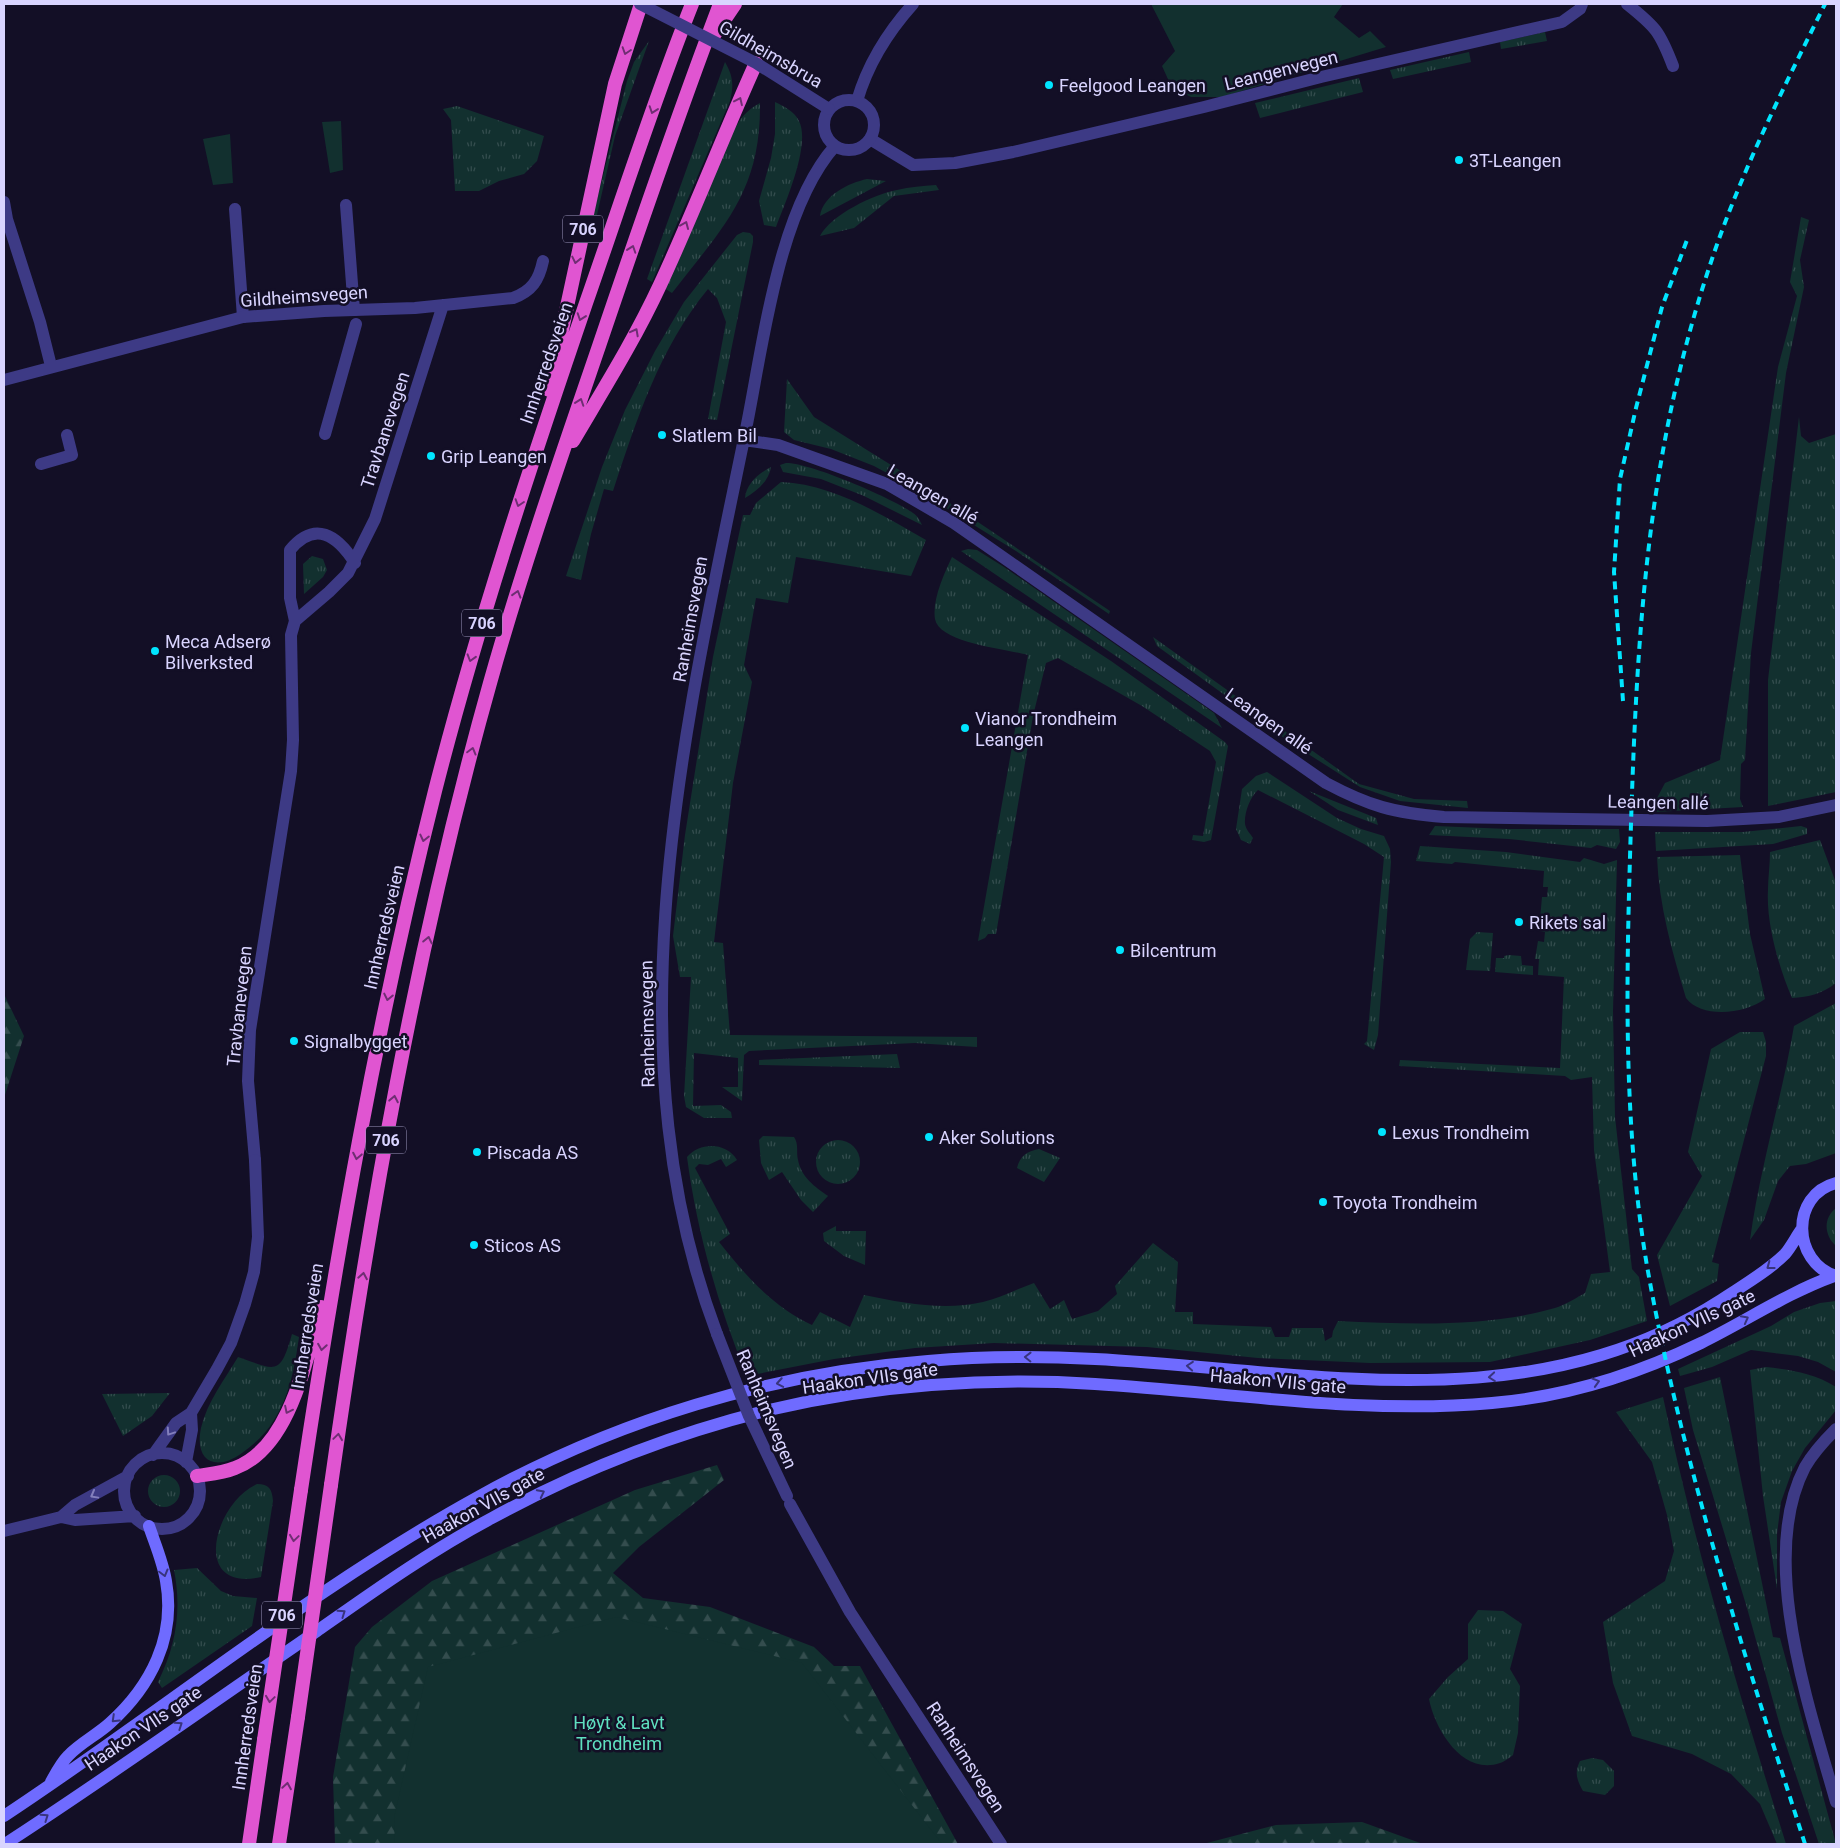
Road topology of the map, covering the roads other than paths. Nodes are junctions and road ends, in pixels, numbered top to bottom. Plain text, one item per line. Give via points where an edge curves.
1 (641, 4) edge
2 (687, 4) edge
3 (692, 4) edge
4 (720, 4) edge
5 (734, 4) edge
6 (913, 4) edge
7 (1582, 4) edge
8 (1627, 4) edge
9 (675, 47) junction
10 (700, 56) junction
11 (756, 63) junction
12 (1674, 66) dead end
13 (857, 101) junction
14 (829, 109) junction
15 (870, 139) junction
16 (835, 146) junction
17 (4, 202) edge
18 (346, 205) dead end
19 (234, 209) dead end
20 (543, 261) dead end
21 (443, 305) junction
22 (354, 310) junction
23 (243, 317) junction
24 (356, 324) dead end
25 (51, 366) junction
26 (4, 380) edge
27 (325, 434) dead end
28 (67, 435) dead end
29 (744, 440) junction
30 (534, 456) junction
31 (41, 464) dead end
32 (558, 465) junction
33 (355, 562) junction
34 (295, 621) junction
35 (1836, 805) edge
36 (1836, 1183) edge
37 (1801, 1230) junction
38 (339, 1247) junction
39 (1835, 1276) edge
40 (190, 1413) junction
41 (1836, 1429) edge
42 (153, 1455) junction
43 (186, 1462) junction
44 (128, 1476) junction
45 (197, 1476) junction
46 (134, 1516) junction
47 (62, 1517) junction
48 (149, 1526) junction
49 (4, 1531) edge
50 (47, 1788) junction
51 (1836, 1802) edge
52 (4, 1816) edge
53 (5, 1844) edge
54 (249, 1844) edge
55 (279, 1844) edge
56 (1001, 1844) edge

1 - 11 street, Gildheimsbrua, bridge
1 -> 30 highway, 706 via 615,84
2 - 9 highway, 706
3 - 9 highway, 706
4 - 10 highway, 706
5 - 10 highway, 706
6 - 13 street via 877,51
7 - 15 street, Leangenvegen via 1562,22 1014,152 955,163 913,165
8 - 12 street via 1661,35
9 -> 30 highway, Innherredsveien / 706
32 -> 10 highway, 706
11 - 14 street, Gildheimsbrua, bridge
32 -> 11 highway, 706 via 620,362 660,286
13 - 14 street via 842,101
13 - 15 street via 864,104 873,117
14 - 16 street via 824,129
15 - 16 street via 858,149 842,150
16 - 29 street, Ranheimsvegen via 812,177 786,243
17 - 25 street
18 - 22 street
19 - 23 street
20 - 21 street, Gildheimsvegen via 534,285 527,293 513,298
21 - 22 street, Gildheimsvegen
21 - 33 street, Travbanevegen via 375,519
22 - 23 street, Gildheimsvegen
23 - 25 street, Gildheimsvegen
24 - 27 street
25 - 26 street, Gildheimsvegen
28 - 31 street via 72,455
29 - 35 street, Leangen allé via 778,445 886,484 954,523 1326,783 1362,802 1406,814 1444,817 1707,821 1779,818
29 - 56 street, Ranheimsvegen, bridge via 712,585 665,896 662,1009 668,1131 693,1261 749,1416 788,1500 850,1612
30 -> 38 highway, Innherredsveien / 706 via 466,676 435,791 379,1038
55 -> 32 highway, 706, bridge via 349,1354 385,1144 438,892 490,683
33 - 34 street, Travbanevegen via 329,592
33 - 34 street, Travbanevegen via 332,536 312,534 299,540 290,550 290,598
34 - 40 street, Travbanevegen via 290,657 291,771 250,1030 248,1081 258,1237 252,1280 231,1343
36 - 37 main road via 1818,1192 1808,1203
37 - 39 main road via 1809,1254
37 -> 50 main road, Haakon VIIs gate via 1786,1254 1692,1318 1634,1343 1568,1364 1497,1377 1419,1382 1356,1380 1093,1358 1007,1357 925,1361 848,1370 765,1385 690,1406 621,1429 549,1461 422,1530 319,1595
38 -> 45 highway, 706 via 300,1381 282,1423 261,1451 248,1462
38 -> 54 highway, Innherredsveien / 706, bridge
53 -> 39 main road, Haakon VIIs gate via 398,1573 489,1519 558,1484 628,1453 698,1429 773,1409 852,1395 1008,1382 1089,1383 1352,1405 1420,1407 1496,1403 1570,1390 1639,1369 1701,1343 1811,1284
40 -> 42 street, Travbanevegen via 176,1423
40 - 43 street via 192,1430
41 - 51 street via 1805,1467 1793,1500 1787,1535 1792,1629
42 - 43 street via 171,1454
42 - 44 street via 138,1462
43 - 45 street
44 - 46 street via 125,1495
44 -> 47 street
45 - 48 street via 200,1495 193,1513 178,1526
46 - 47 street via 76,1520
46 - 48 street
47 - 49 street
48 -> 50 main road via 168,1594 166,1634 158,1661 130,1704 109,1725 68,1756
50 - 52 main road, Haakon VIIs gate

